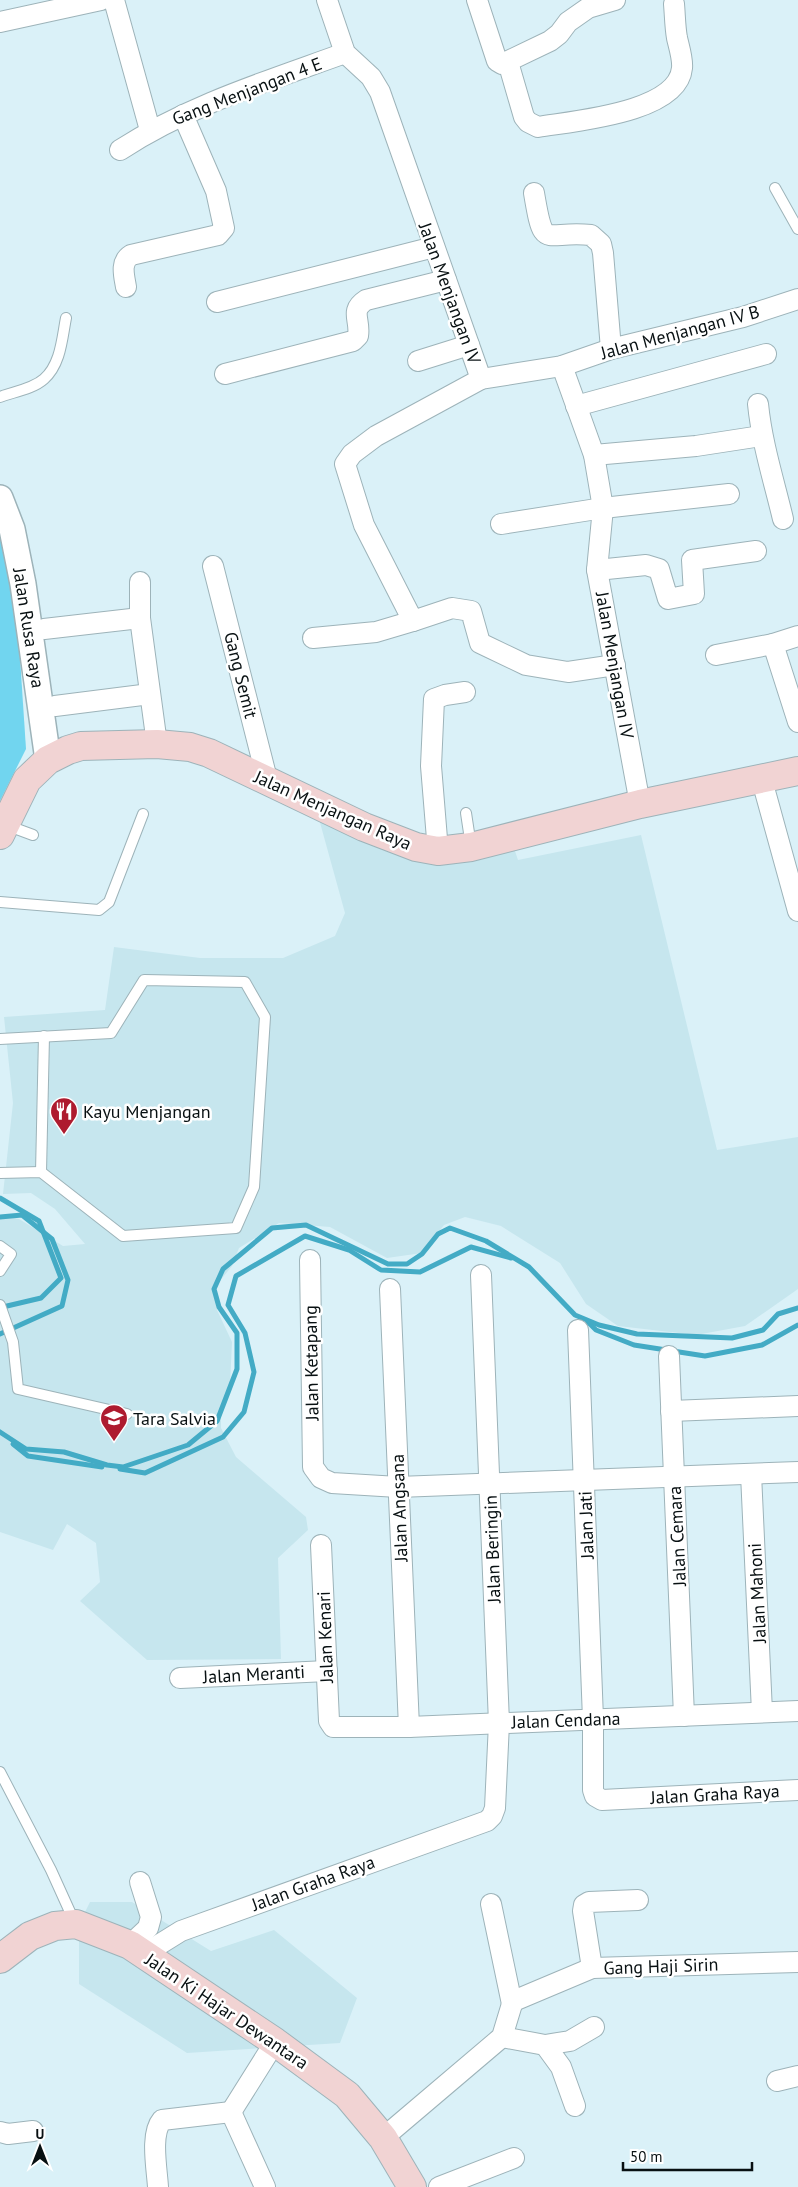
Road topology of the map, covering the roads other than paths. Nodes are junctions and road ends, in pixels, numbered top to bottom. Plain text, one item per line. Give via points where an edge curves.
1 (114, 0) edge
2 (327, 0) edge
3 (477, 0) edge
4 (616, 0) edge
5 (96, 1) edge
6 (678, 1) edge
7 (0, 22) edge
8 (345, 53) junction
9 (508, 62) junction
10 (183, 115) junction
11 (150, 130) junction
12 (120, 150) dead end
13 (776, 188) dead end
14 (534, 193) dead end
15 (798, 228) edge
16 (434, 247) junction
17 (446, 280) junction
18 (126, 286) dead end
19 (798, 299) edge
20 (217, 302) dead end
21 (66, 318) dead end
22 (469, 345) junction
23 (611, 349) junction
24 (766, 354) dead end
25 (418, 361) dead end
26 (562, 366) junction
27 (225, 374) dead end
28 (481, 379) junction
29 (0, 397) edge
30 (758, 404) dead end
31 (576, 406) junction
32 (761, 436) junction
33 (594, 455) junction
34 (729, 494) dead end
35 (0, 498) edge
36 (603, 508) junction
37 (783, 519) dead end
38 (501, 524) dead end
39 (756, 552) dead end
40 (213, 566) dead end
41 (597, 570) junction
42 (140, 582) dead end
43 (140, 618) junction
44 (412, 621) junction
45 (44, 629) dead end
46 (798, 636) edge
47 (313, 638) dead end
48 (773, 644) junction
49 (716, 655) dead end
50 (615, 665) junction
51 (465, 692) dead end
52 (150, 694) junction
53 (55, 706) dead end
54 (798, 722) edge
55 (157, 744) junction
56 (48, 760) junction
57 (798, 771) edge
58 (761, 777) junction
59 (268, 783) junction
60 (640, 804) junction
61 (466, 813) dead end
62 (143, 814) dead end
63 (3, 830) edge
64 (33, 835) dead end
65 (471, 847) junction
66 (438, 851) junction
67 (0, 902) edge
68 (798, 911) edge
69 (44, 1036) junction
70 (0, 1039) edge
71 (41, 1172) junction
72 (0, 1173) edge
73 (0, 1246) edge
74 (310, 1260) dead end
75 (0, 1270) edge
76 (481, 1275) dead end
77 (390, 1288) dead end
78 (0, 1305) edge
79 (578, 1330) dead end
80 (669, 1356) dead end
81 (798, 1406) edge
82 (671, 1411) junction
83 (127, 1414) dead end
84 (798, 1472) edge
85 (751, 1474) junction
86 (674, 1476) junction
87 (584, 1480) junction
88 (490, 1483) junction
89 (398, 1487) junction
90 (322, 1545) dead end
91 (327, 1671) junction
92 (180, 1678) dead end
93 (798, 1711) edge
94 (762, 1712) junction
95 (684, 1716) junction
96 (593, 1719) junction
97 (499, 1723) junction
98 (334, 1727) joint
99 (409, 1727) junction
100 (0, 1772) edge
101 (798, 1790) edge
102 (602, 1800) joint
103 (487, 1821) joint
104 (140, 1882) dead end
105 (638, 1900) dead end
106 (491, 1904) dead end
107 (76, 1924) junction
108 (137, 1949) junction
109 (0, 1959) edge
110 (798, 1962) edge
111 (592, 1968) junction
112 (512, 2004) junction
113 (594, 2027) dead end
114 (502, 2037) junction
115 (275, 2042) junction
116 (545, 2045) junction
117 (798, 2076) edge
118 (777, 2080) dead end
119 (575, 2106) dead end
120 (231, 2112) junction
121 (33, 2130) dead end
122 (0, 2132) edge
123 (383, 2138) junction
124 (514, 2158) dead end
125 (158, 2187) edge
126 (265, 2187) edge
127 (412, 2187) edge
128 (439, 2187) edge

1 - 11 street
2 - 8 street, Jalan Menjangan IV
3 - 9 street via 497,61 502,64
4 - 9 street via 588,8 568,22 550,41
5 - 7 street
6 - 9 street via 676,35 682,68 675,86 662,96 631,110 538,127 530,124 524,117
8 - 10 street, Gang Menjangan 4 E
8 - 16 street, Jalan Menjangan IV via 371,77 380,92
10 - 11 street, Gang Menjangan 4 E
10 - 18 street via 216,191 224,228 218,235 131,255 125,259 124,265
11 - 12 street, Gang Menjangan 4 E
13 - 15 lane
14 - 23 street via 539,226 544,233 553,236 591,235 600,244
16 - 17 street, Jalan Menjangan IV
16 - 20 street
17 - 22 street, Jalan Menjangan IV
17 - 27 street via 359,304 356,313 360,329 353,340
19 - 23 street, Jalan Menjangan IV B via 743,317
21 - 29 lane via 56,362 44,379
22 - 25 street
22 - 28 street, Jalan Menjangan IV
23 - 26 street, Jalan Menjangan IV B
24 - 31 street
26 - 28 street, Jalan Menjangan IV
26 - 31 street, Jalan Menjangan IV
28 - 44 street via 376,436 352,454 345,464 364,525
30 - 32 street
31 - 33 street, Jalan Menjangan IV
32 - 33 street via 696,446
32 - 37 street
33 - 36 street, Jalan Menjangan IV
34 - 36 street
35 - 56 street, Jalan Rusa Raya via 12,529 23,584
36 - 38 street
36 - 41 street, Jalan Menjangan IV
39 - 41 street via 692,560 694,594 668,599 659,569 646,565
40 - 59 street, Gang Semit
41 - 50 street, Jalan Menjangan IV
42 - 43 street
43 - 45 street
43 - 52 street
44 - 47 street via 376,632
44 - 50 street via 452,608 471,611 480,643 526,665 568,672
46 - 48 street
48 - 49 street
48 - 54 street
50 - 60 street, Jalan Menjangan IV
51 - 66 street via 434,699 431,766
52 - 53 street
52 - 55 street
55 - 56 main road, Jalan Menjangan Raya via 81,746
55 - 59 main road, Jalan Menjangan Raya via 190,747 209,753
56 - 63 main road, Jalan Menjangan Raya via 27,780
57 - 58 main road, Jalan Menjangan Raya
58 - 60 main road, Jalan Menjangan Raya
58 - 68 street
59 - 66 main road, Jalan Menjangan Raya via 364,827 416,847
60 - 65 main road, Jalan Menjangan Raya
61 - 65 lane
62 - 67 lane via 109,902 99,910
63 - 64 lane
65 - 66 main road, Jalan Menjangan Raya
69 - 70 lane
69 - 71 lane
69 - 71 lane via 111,1033 144,980 245,982 265,1017 254,1187 236,1228 123,1236
71 - 72 lane
73 - 75 lane via 12,1254
74 - 89 street, Jalan Ketapang via 313,1466 322,1478 332,1483
76 - 88 street, Jalan Beringin
77 - 89 street, Jalan Angsana
78 - 83 lane via 13,1342 18,1389
79 - 87 street, Jalan Jati
80 - 82 street, Jalan Cemara
81 - 82 street
82 - 86 street, Jalan Cemara
84 - 85 street
85 - 86 street
85 - 94 street, Jalan Mahoni
86 - 87 street
86 - 95 street, Jalan Cemara
87 - 88 street
87 - 96 street, Jalan Jati
88 - 89 street
88 - 97 street, Jalan Beringin
89 - 99 street, Jalan Angsana
90 - 91 street, Jalan Kenari
91 - 92 street, Jalan Meranti
91 - 98 street, Jalan Kenari via 329,1721
93 - 94 street, Jalan Cendana
94 - 95 street, Jalan Cendana
95 - 96 street, Jalan Cendana
96 - 97 street, Jalan Cendana
96 - 102 street, Jalan Jati via 593,1790 595,1796
97 - 99 street, Jalan Cendana
97 - 103 street, Jalan Beringin via 495,1808
98 - 99 street, Jalan Cendana
100 - 107 lane
101 - 102 street, Jalan Graha Raya
103 - 108 street, Jalan Graha Raya
104 - 108 street via 151,1916
105 - 111 street via 584,1905
106 - 112 street
107 - 108 main road, Jalan Ki Hajar Dewantara
107 - 109 main road, Jalan Ki Hajar Dewantara via 55,1926 30,1936
108 - 115 main road, Jalan Ki Hajar Dewantara
110 - 111 street, Gang Haji Sirin
111 - 112 street, Gang Haji Sirin
112 - 114 street
113 - 116 street via 570,2041
114 - 116 street
114 - 123 street
115 - 120 street
115 - 123 main road, Jalan Ki Hajar Dewantara via 347,2095
116 - 119 street via 561,2068
117 - 118 street
120 - 125 street via 162,2120 159,2123 155,2144
120 - 126 street
121 - 122 street
123 - 127 main road, Jalan Ki Hajar Dewantara
124 - 128 street

